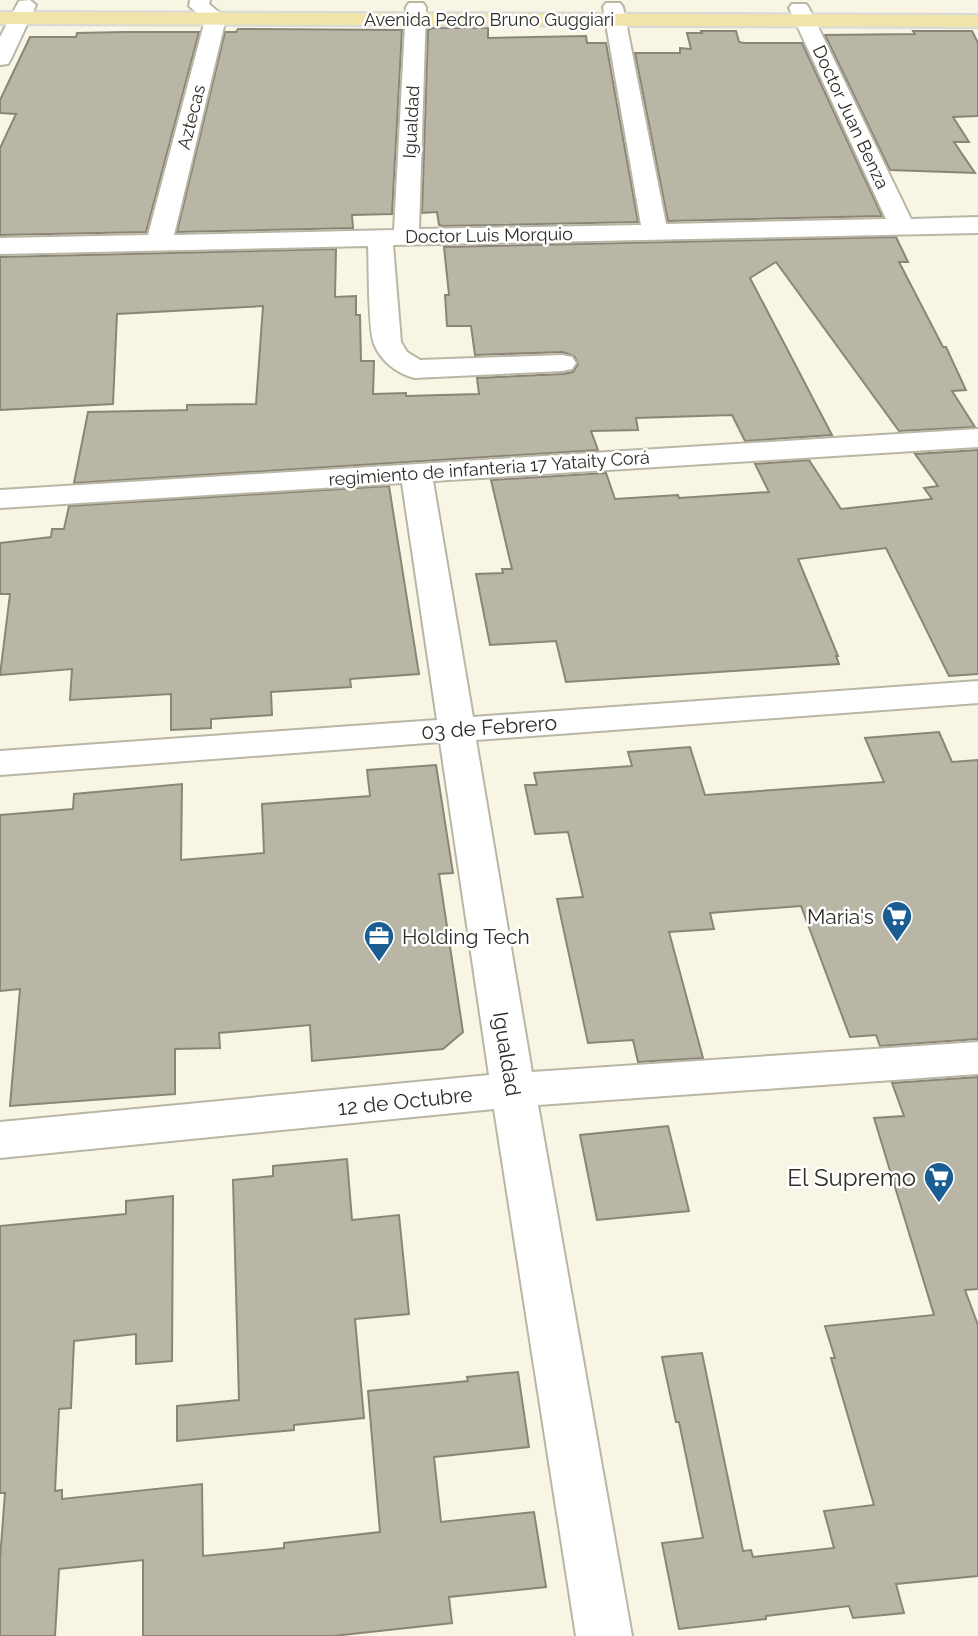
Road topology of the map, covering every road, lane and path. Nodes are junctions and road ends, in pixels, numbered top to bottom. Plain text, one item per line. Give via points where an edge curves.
1 (0, 5) edge
2 (205, 8) edge
3 (978, 9) edge
4 (416, 13) junction
5 (15, 14) edge
6 (614, 14) junction
7 (802, 14) junction
8 (978, 21) edge
9 (0, 59) edge
10 (978, 225) edge
11 (902, 226) junction
12 (655, 232) junction
13 (393, 237) junction
14 (159, 242) junction
15 (0, 246) edge
16 (562, 363) dead end
17 (978, 438) edge
18 (416, 472) junction
19 (0, 499) edge
20 (978, 692) edge
21 (456, 729) junction
22 (0, 763) edge
23 (978, 1058) edge
24 (513, 1090) junction
25 (0, 1140) edge
26 (604, 1636) edge

1 - 5 main road, Avenida Pedro Bruno Guggiari
2 - 4 main road, Avenida Pedro Bruno Guggiari
2 - 5 main road, Avenida Pedro Bruno Guggiari
2 - 14 street, Aztecas
3 - 7 main road, Avenida Pedro Bruno Guggiari
4 - 6 main road, Avenida Pedro Bruno Guggiari
4 - 13 street, Igualdad
5 - 9 street
6 - 7 main road, Avenida Pedro Bruno Guggiari
6 - 12 street
7 - 8 main road, Avenida Pedro Bruno Guggiari
7 - 11 street, Doctor Juan Benza
10 - 11 street, Doctor Luis Morquio
11 - 12 street, Doctor Luis Morquio
12 - 13 street, Doctor Luis Morquio
13 - 14 street, Doctor Luis Morquio
13 - 16 street, Igualdad via 387,342 396,357 414,369
14 - 15 street, Doctor Luis Morquio
17 - 18 street, regimiento de infanteria 17 Yataity Corá
18 - 19 street, regimiento de infanteria 17 Yataity Corá
18 - 21 street, Igualdad
20 - 21 street, 03 de Febrero
21 - 22 street, 03 de Febrero
21 - 24 street, Igualdad
23 - 24 street, 12 de Octubre
24 - 25 street, 12 de Octubre
24 - 26 street, Igualdad

